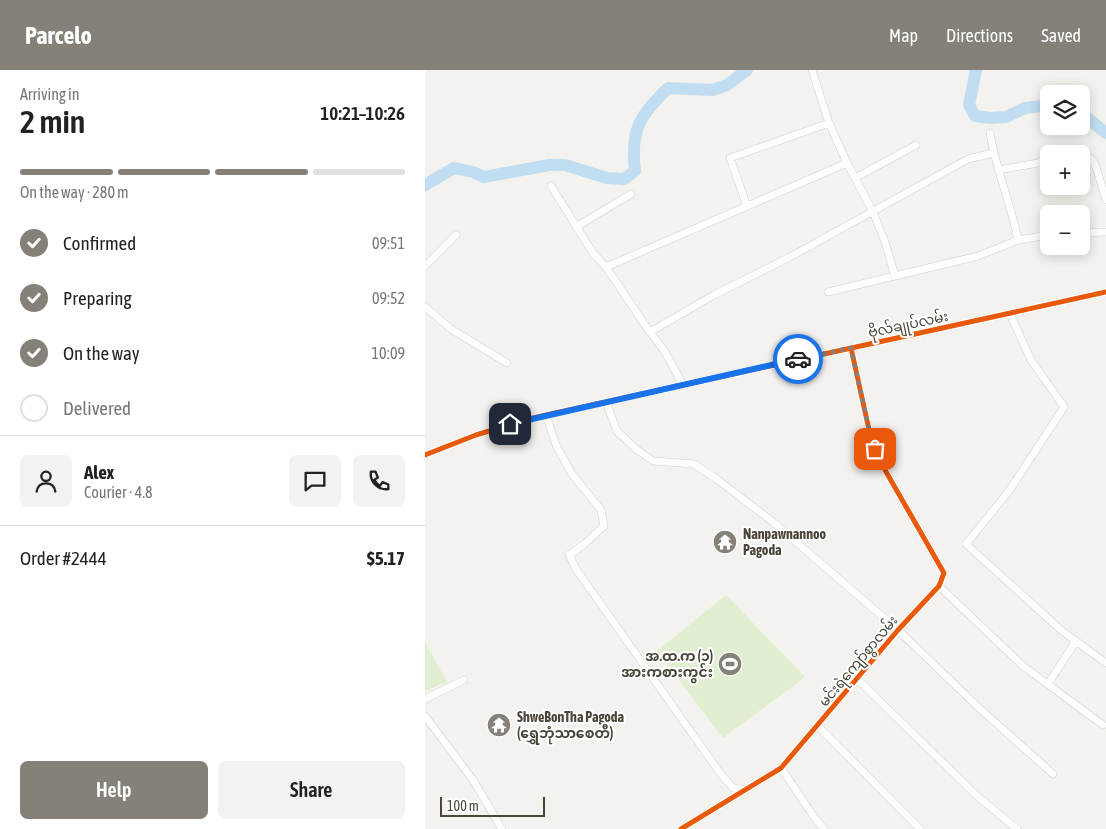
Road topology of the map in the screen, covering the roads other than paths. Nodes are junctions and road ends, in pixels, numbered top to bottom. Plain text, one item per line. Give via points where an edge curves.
1 (812, 70) edge
2 (829, 123) junction
3 (990, 134) dead end
4 (916, 145) dead end
5 (993, 153) junction
6 (1090, 158) edge
7 (847, 163) junction
8 (1040, 163) edge
9 (998, 170) junction
10 (855, 178) junction
11 (551, 186) dead end
12 (631, 194) dead end
13 (1106, 200) edge
14 (747, 206) junction
15 (873, 212) junction
16 (576, 227) junction
17 (1106, 232) edge
18 (1090, 233) edge
19 (456, 235) dead end
20 (1040, 236) edge
21 (1018, 240) junction
22 (425, 266) edge
23 (607, 267) junction
24 (895, 276) junction
25 (828, 292) dead end
26 (1106, 292) edge
27 (425, 307) edge
28 (1010, 314) junction
29 (649, 332) junction
30 (851, 348) junction
31 (507, 363) dead end
32 (683, 385) junction
33 (606, 402) junction
34 (546, 415) junction
35 (425, 455) edge
36 (939, 586) junction
37 (898, 630) junction
38 (1076, 641) junction
39 (1106, 663) edge
40 (857, 679) junction
41 (464, 680) dead end
42 (1048, 684) junction
43 (425, 699) edge
44 (425, 716) edge
45 (1103, 724) dead end
46 (818, 726) junction
47 (781, 768) junction
48 (1053, 774) dead end
49 (746, 790) junction
50 (502, 829) edge
51 (681, 829) edge
52 (824, 829) edge
53 (919, 829) edge
54 (1017, 829) edge

1 - 2 street
2 - 7 street
2 - 14 street via 730,158
3 - 5 street
4 - 10 street
5 - 9 street
5 - 15 street via 968,160
6 - 13 street via 1095,164
7 - 10 street
7 - 14 street
8 - 9 street
9 - 21 street
10 - 15 street
11 - 16 street
12 - 16 street
14 - 23 street
15 - 24 street
15 - 29 street
16 - 23 street
17 - 18 street
19 - 22 street
20 - 21 street
21 - 24 street via 978,256
23 - 29 street
24 - 25 street
26 - 28 street, ဗိုလ်ချုပ်လမ်း
27 - 31 street via 451,329
28 - 30 street, ဗိုလ်ချုပ်လမ်း
28 - 38 street via 1031,360 1064,407 1009,491 966,544
29 - 32 street via 665,352
30 - 32 street, ဗိုလ်ချုပ်လမ်း
30 - 36 street via 870,434 881,464 944,573
32 - 33 street, ဗိုလ်ချုပ်လမ်း
33 - 34 street, ဗိုလ်ချုပ်လမ်း
33 - 37 street via 617,431 636,449 653,461 694,464 718,480 793,539
34 - 35 street, ဗိုလ်ချုပ်လမ်း via 476,434
34 - 49 street via 571,474 601,510 604,526 569,555 572,562 721,773 733,788
36 - 37 street, မင်းရဲကျော်စွာလမ်း
36 - 42 street via 1023,666
37 - 40 street, မင်းရဲကျော်စွာလမ်း
37 - 48 street
38 - 39 street
38 - 42 street
40 - 46 street, မင်းရဲကျော်စွာလမ်း
40 - 54 street via 977,796
41 - 43 street
42 - 45 street
44 - 50 street via 473,780
46 - 47 street, မင်းရဲကျော်စွာလမ်း
46 - 53 street
47 - 49 street, မင်းရဲကျော်စွာလမ်း
47 - 52 street
49 - 51 street, မင်းရဲကျော်စွာလမ်း

